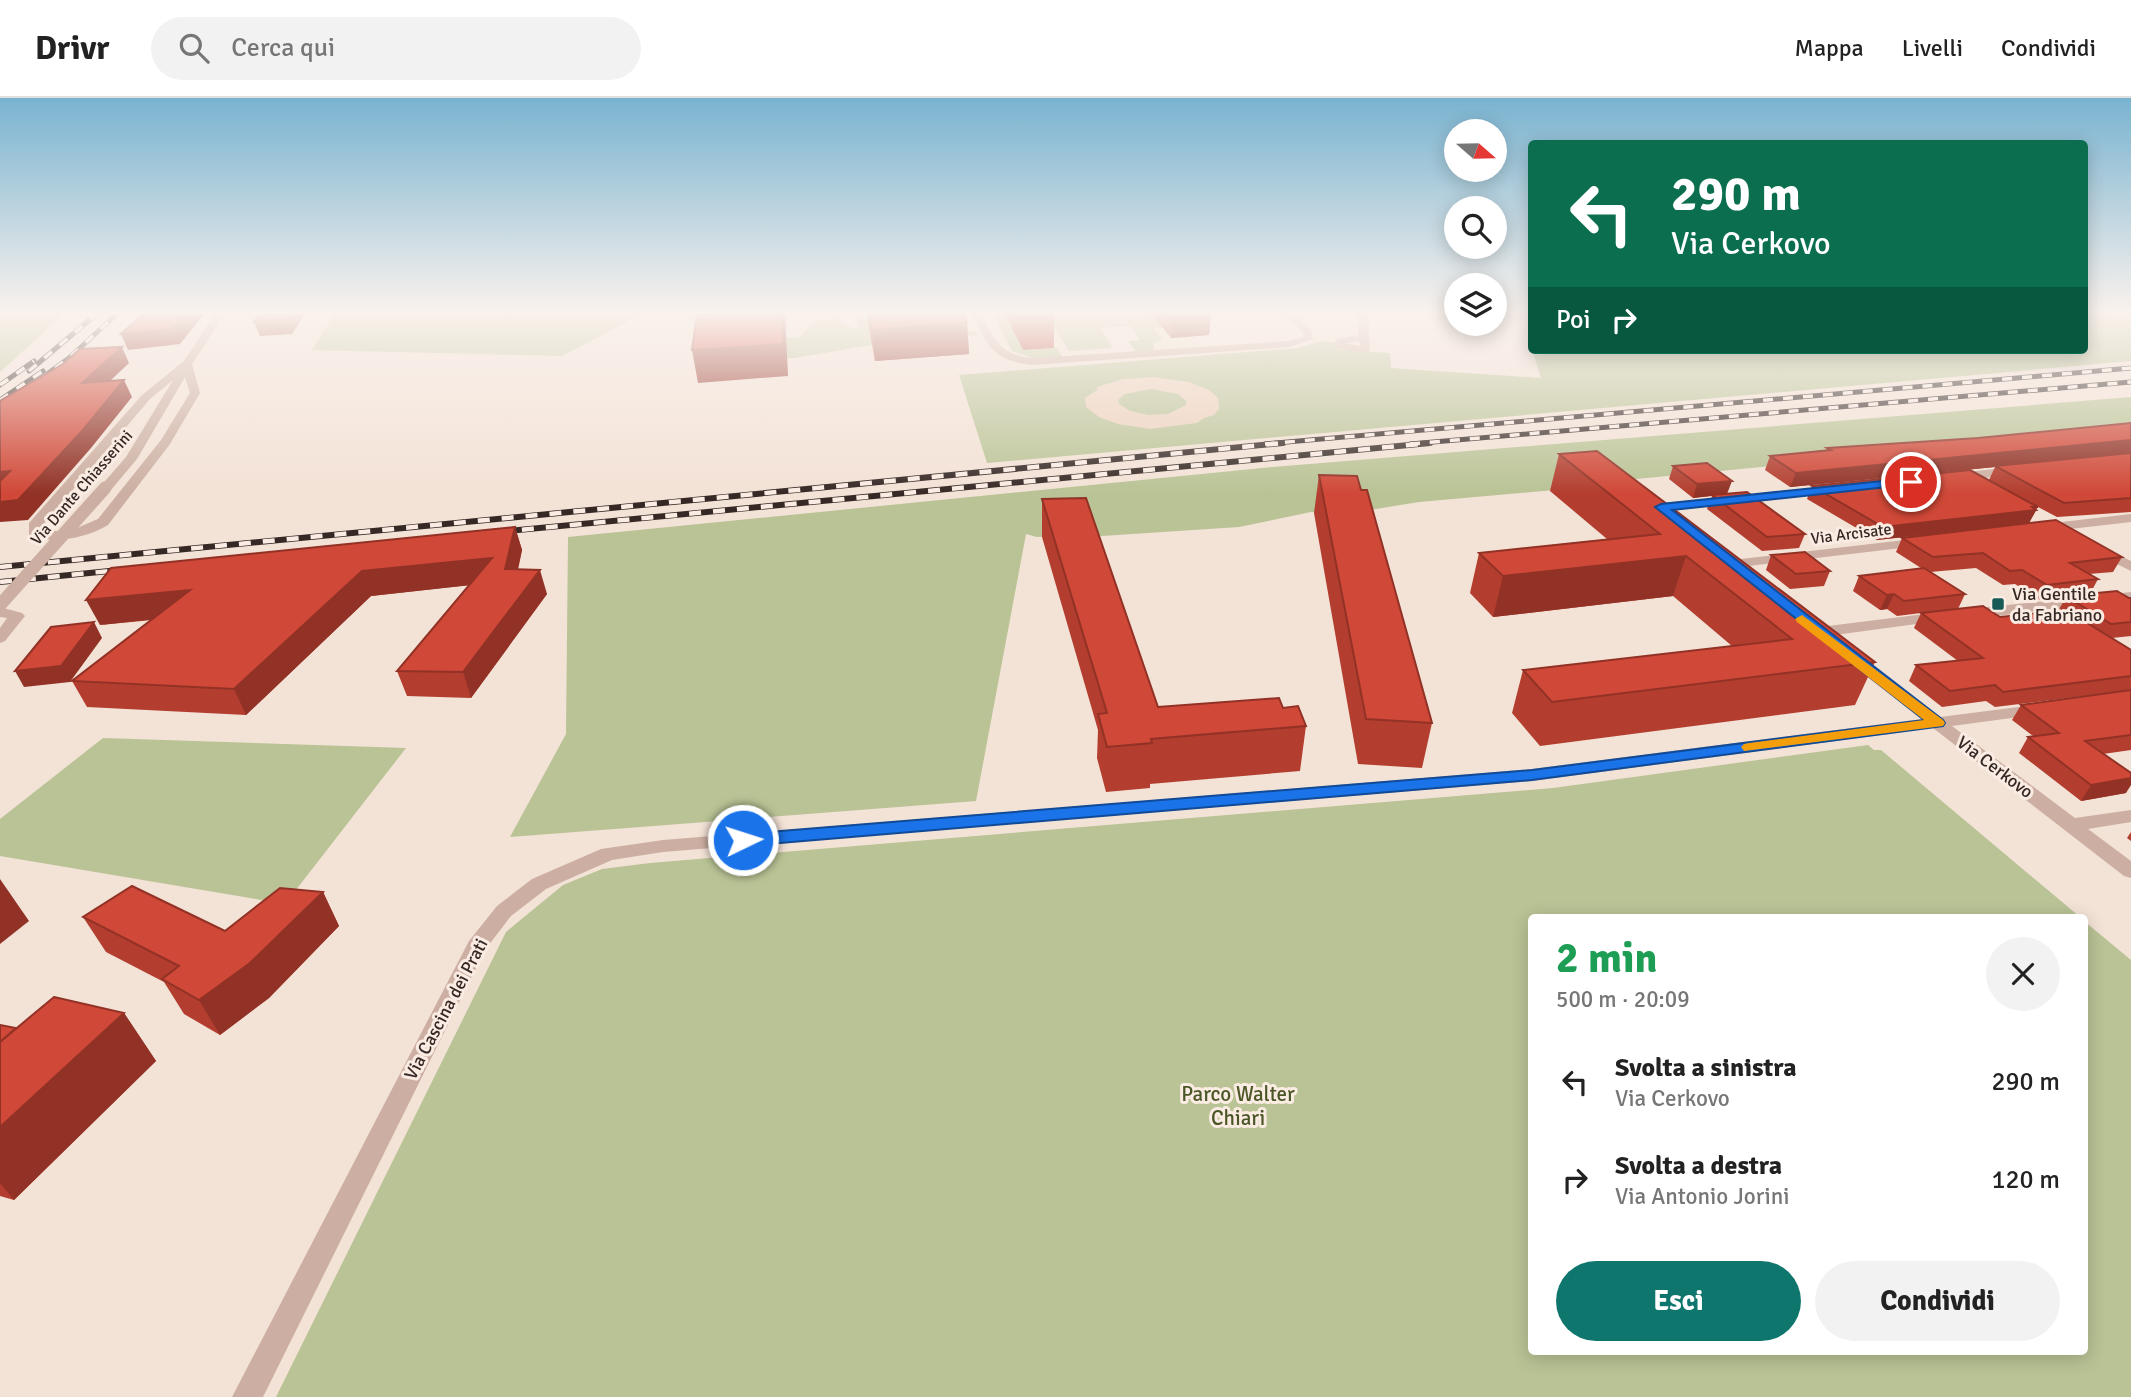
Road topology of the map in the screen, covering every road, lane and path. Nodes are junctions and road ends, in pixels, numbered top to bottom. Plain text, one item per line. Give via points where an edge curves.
1 (175, 373) edge
2 (182, 373) edge
3 (190, 373) edge
4 (2022, 470) edge
5 (1967, 476) junction
6 (1939, 479) edge
7 (1842, 489) edge
8 (1990, 489) edge
9 (2035, 514) edge
10 (2131, 518) edge
11 (1682, 523) edge
12 (2058, 527) junction
13 (2031, 530) edge
14 (1936, 541) edge
15 (2131, 567) edge
16 (1754, 581) edge
17 (2131, 596) edge
18 (0, 605) edge
19 (0, 612) edge
20 (0, 638) edge
21 (2053, 707) edge
22 (1937, 723) junction
23 (2131, 816) edge
24 (2071, 825) junction
25 (2131, 871) edge
26 (247, 1397) edge

1 - 3 street via 146,397 34,526 34,534 81,532 103,522 166,441 195,393
2 - 18 street, Via Dante Chiasserini, bridge via 131,459
4 - 5 street
5 - 6 street
5 - 8 street
7 - 11 street via 1661,507
9 - 12 street
10 - 12 street
12 - 13 street
12 - 15 street
14 - 16 street, Via Arcisate via 1727,560
17 - 22 street, Via Cerkovo via 1814,628
19 - 20 street via 17,616
21 - 22 street, Via Cascina dei Prati
22 - 24 street, Via Cerkovo
22 - 26 street, Via Cascina dei Prati via 1532,775 608,854 539,884 504,911 476,946
23 - 24 street
24 - 25 street, Via Cerkovo

